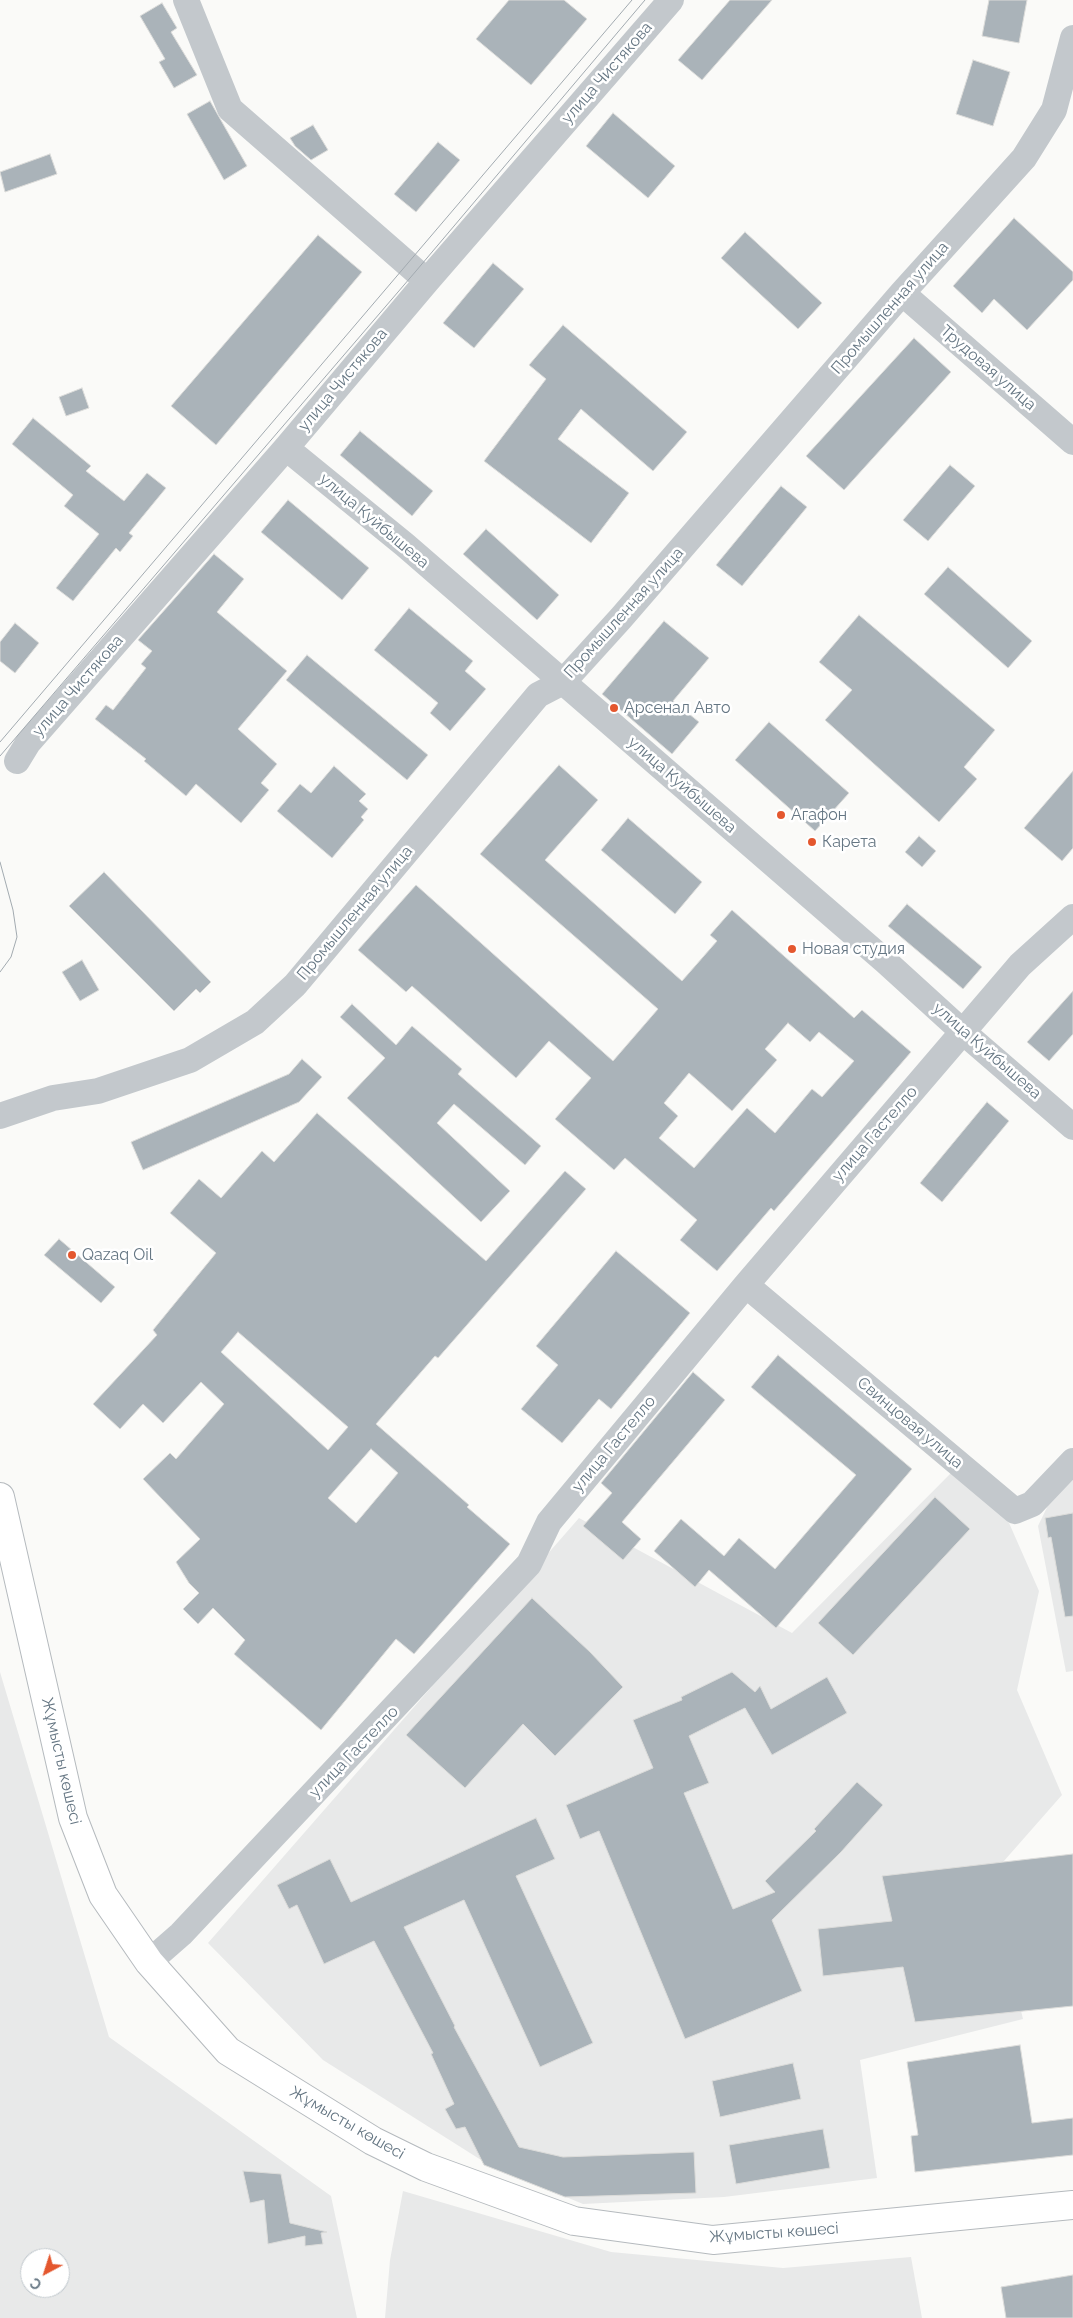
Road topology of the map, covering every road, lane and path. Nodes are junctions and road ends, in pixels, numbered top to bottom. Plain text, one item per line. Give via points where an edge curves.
1 (186, 0) edge
2 (670, 0) edge
3 (1073, 38) edge
4 (427, 280) junction
5 (902, 293) junction
6 (1073, 442) edge
7 (286, 448) junction
8 (563, 682) junction
9 (17, 761) dead end
10 (1073, 917) edge
11 (963, 1032) junction
12 (0, 1116) edge
13 (1073, 1127) edge
14 (746, 1285) junction
15 (1073, 1461) edge
16 (0, 1497) edge
17 (149, 1962) junction
18 (1073, 2205) edge

1 - 4 street via 230,109
2 - 4 street, улица Чистякова
3 - 5 street, Промышленная улица via 1054,110 1024,158
4 - 7 street, улица Чистякова
5 - 6 street, Трудовая улица
5 - 8 street, Промышленная улица
7 - 8 street, улица Куйбышева via 405,545
7 - 9 street, улица Чистякова via 28,743
8 - 11 street, улица Куйбышева
8 - 12 street, Промышленная улица via 538,695 295,985 255,1022 190,1060 98,1091 53,1098
10 - 11 street, улица Гастелло via 1020,965
11 - 13 street, улица Куйбышева
11 - 14 street, улица Гастелло
14 - 15 street, Свинцовая улица via 1015,1511 1032,1504
14 - 17 street, улица Гастелло via 549,1522 529,1564 188,1927
16 - 17 main road, Жұмысты көшесі via 72,1818 103,1895
17 - 18 main road, Жұмысты көшесі via 228,2051 365,2136 426,2167 574,2221 713,2240

